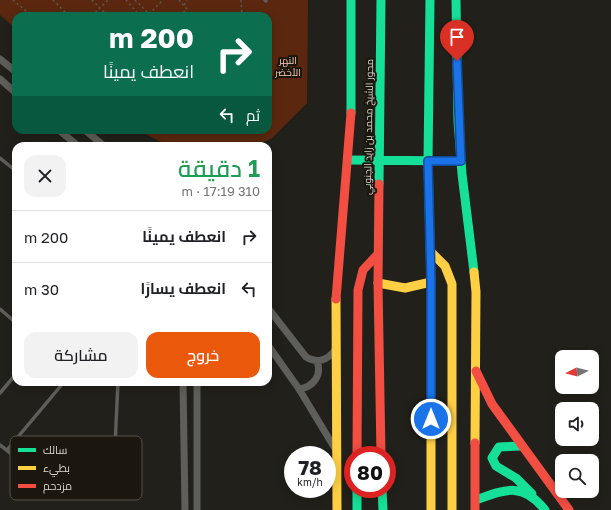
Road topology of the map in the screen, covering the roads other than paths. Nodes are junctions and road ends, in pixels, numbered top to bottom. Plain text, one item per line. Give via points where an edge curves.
1 (351, 0) edge
2 (381, 0) edge
3 (430, 0) edge
4 (456, 0) edge
5 (0, 59) edge
6 (12, 69) edge
7 (0, 80) edge
8 (12, 90) edge
9 (64, 134) edge
10 (90, 134) edge
11 (73, 142) edge
12 (99, 142) edge
13 (0, 158) edge
14 (348, 160) junction
15 (379, 160) junction
16 (428, 161) junction
17 (461, 161) junction
18 (12, 168) edge
19 (431, 252) junction
20 (378, 254) junction
21 (431, 282) junction
22 (378, 283) junction
23 (0, 309) edge
24 (272, 313) edge
25 (12, 320) edge
26 (335, 350) junction
27 (272, 351) edge
28 (317, 361) junction
29 (475, 368) junction
30 (12, 379) edge
31 (61, 386) edge
32 (118, 386) edge
33 (183, 386) edge
34 (197, 386) edge
35 (299, 389) junction
36 (0, 393) edge
37 (19, 436) edge
38 (115, 436) edge
39 (0, 445) edge
40 (10, 446) edge
41 (334, 446) edge
42 (336, 446) edge
43 (357, 446) edge
44 (381, 446) edge
45 (521, 446) junction
46 (7, 450) junction
47 (336, 450) edge
48 (10, 453) edge
49 (532, 494) junction
50 (357, 498) edge
51 (382, 498) edge
52 (476, 500) junction
53 (185, 510) edge
54 (197, 510) edge
55 (338, 510) edge
56 (357, 510) edge
57 (383, 510) edge
58 (431, 510) edge
59 (452, 510) edge
60 (475, 510) edge
61 (545, 510) edge
62 (570, 510) edge

1 - 14 main road
2 - 15 main road, محور الشيخ محمد بن زايد الجنوبي
3 - 16 main road
4 - 17 main road
5 - 6 street
7 - 8 street
9 - 11 street
10 - 12 street
13 - 18 lane
14 - 15 main road
14 - 26 main road via 339,238
15 - 16 main road
15 - 20 main road, محور الشيخ محمد بن زايد الجنوبي
16 - 17 main road
16 - 19 main road
17 - 29 main road via 476,292
19 - 21 main road
19 - 59 main road via 446,265 452,284
20 - 22 main road, محور الشيخ محمد بن زايد الجنوبي
20 - 43 main road via 363,270 358,290
21 - 22 main road via 405,289
21 - 58 main road
22 - 44 main road, محور الشيخ محمد بن زايد الجنوبي
23 - 25 lane
24 - 28 street via 306,357
26 - 28 street via 328,358
26 - 42 main road
27 - 35 street
28 - 35 street via 319,370 316,380 308,387
29 - 45 main road via 486,393
29 - 52 main road
30 - 36 lane
31 - 37 lane
32 - 38 lane
33 - 53 street
34 - 54 street
35 - 41 street
39 - 46 lane
40 - 46 lane
45 - 49 main road via 499,447 494,452 493,459 498,468 515,478
45 - 62 main road
46 - 48 lane
47 - 55 main road
49 - 52 main road via 505,491
49 - 61 main road
50 - 56 main road
51 - 57 main road
52 - 60 main road

